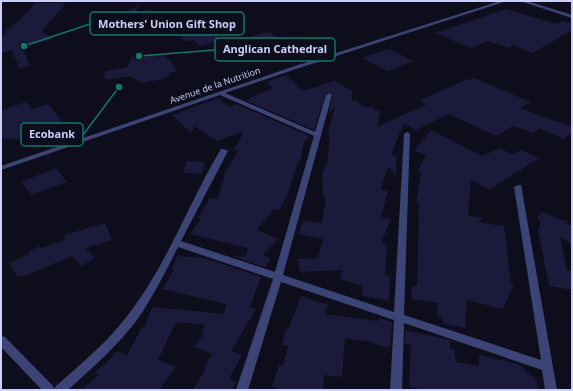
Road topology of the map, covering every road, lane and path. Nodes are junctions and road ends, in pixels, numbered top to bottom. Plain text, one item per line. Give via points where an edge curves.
1 (504, 1) edge
2 (522, 1) edge
3 (572, 17) edge
4 (219, 94) junction
5 (329, 95) dead end
6 (407, 134) dead end
7 (317, 135) junction
8 (224, 151) dead end
9 (1, 168) edge
10 (518, 187) dead end
11 (176, 243) junction
12 (278, 277) junction
13 (399, 318) junction
14 (1, 340) edge
15 (548, 367) junction
16 (49, 390) edge
17 (60, 390) edge
18 (242, 390) edge
19 (396, 390) edge
20 (551, 390) edge

1 - 4 street, Avenue de la Nutrition
2 - 3 street
4 - 7 street
4 - 9 street, Avenue de la Nutrition
5 - 7 street
6 - 13 street
7 - 12 street
8 - 11 street
10 - 15 street
11 - 12 street
11 - 17 street via 135,314 110,344
12 - 13 street
12 - 18 street
13 - 15 street
13 - 19 street
14 - 16 street
15 - 20 street

